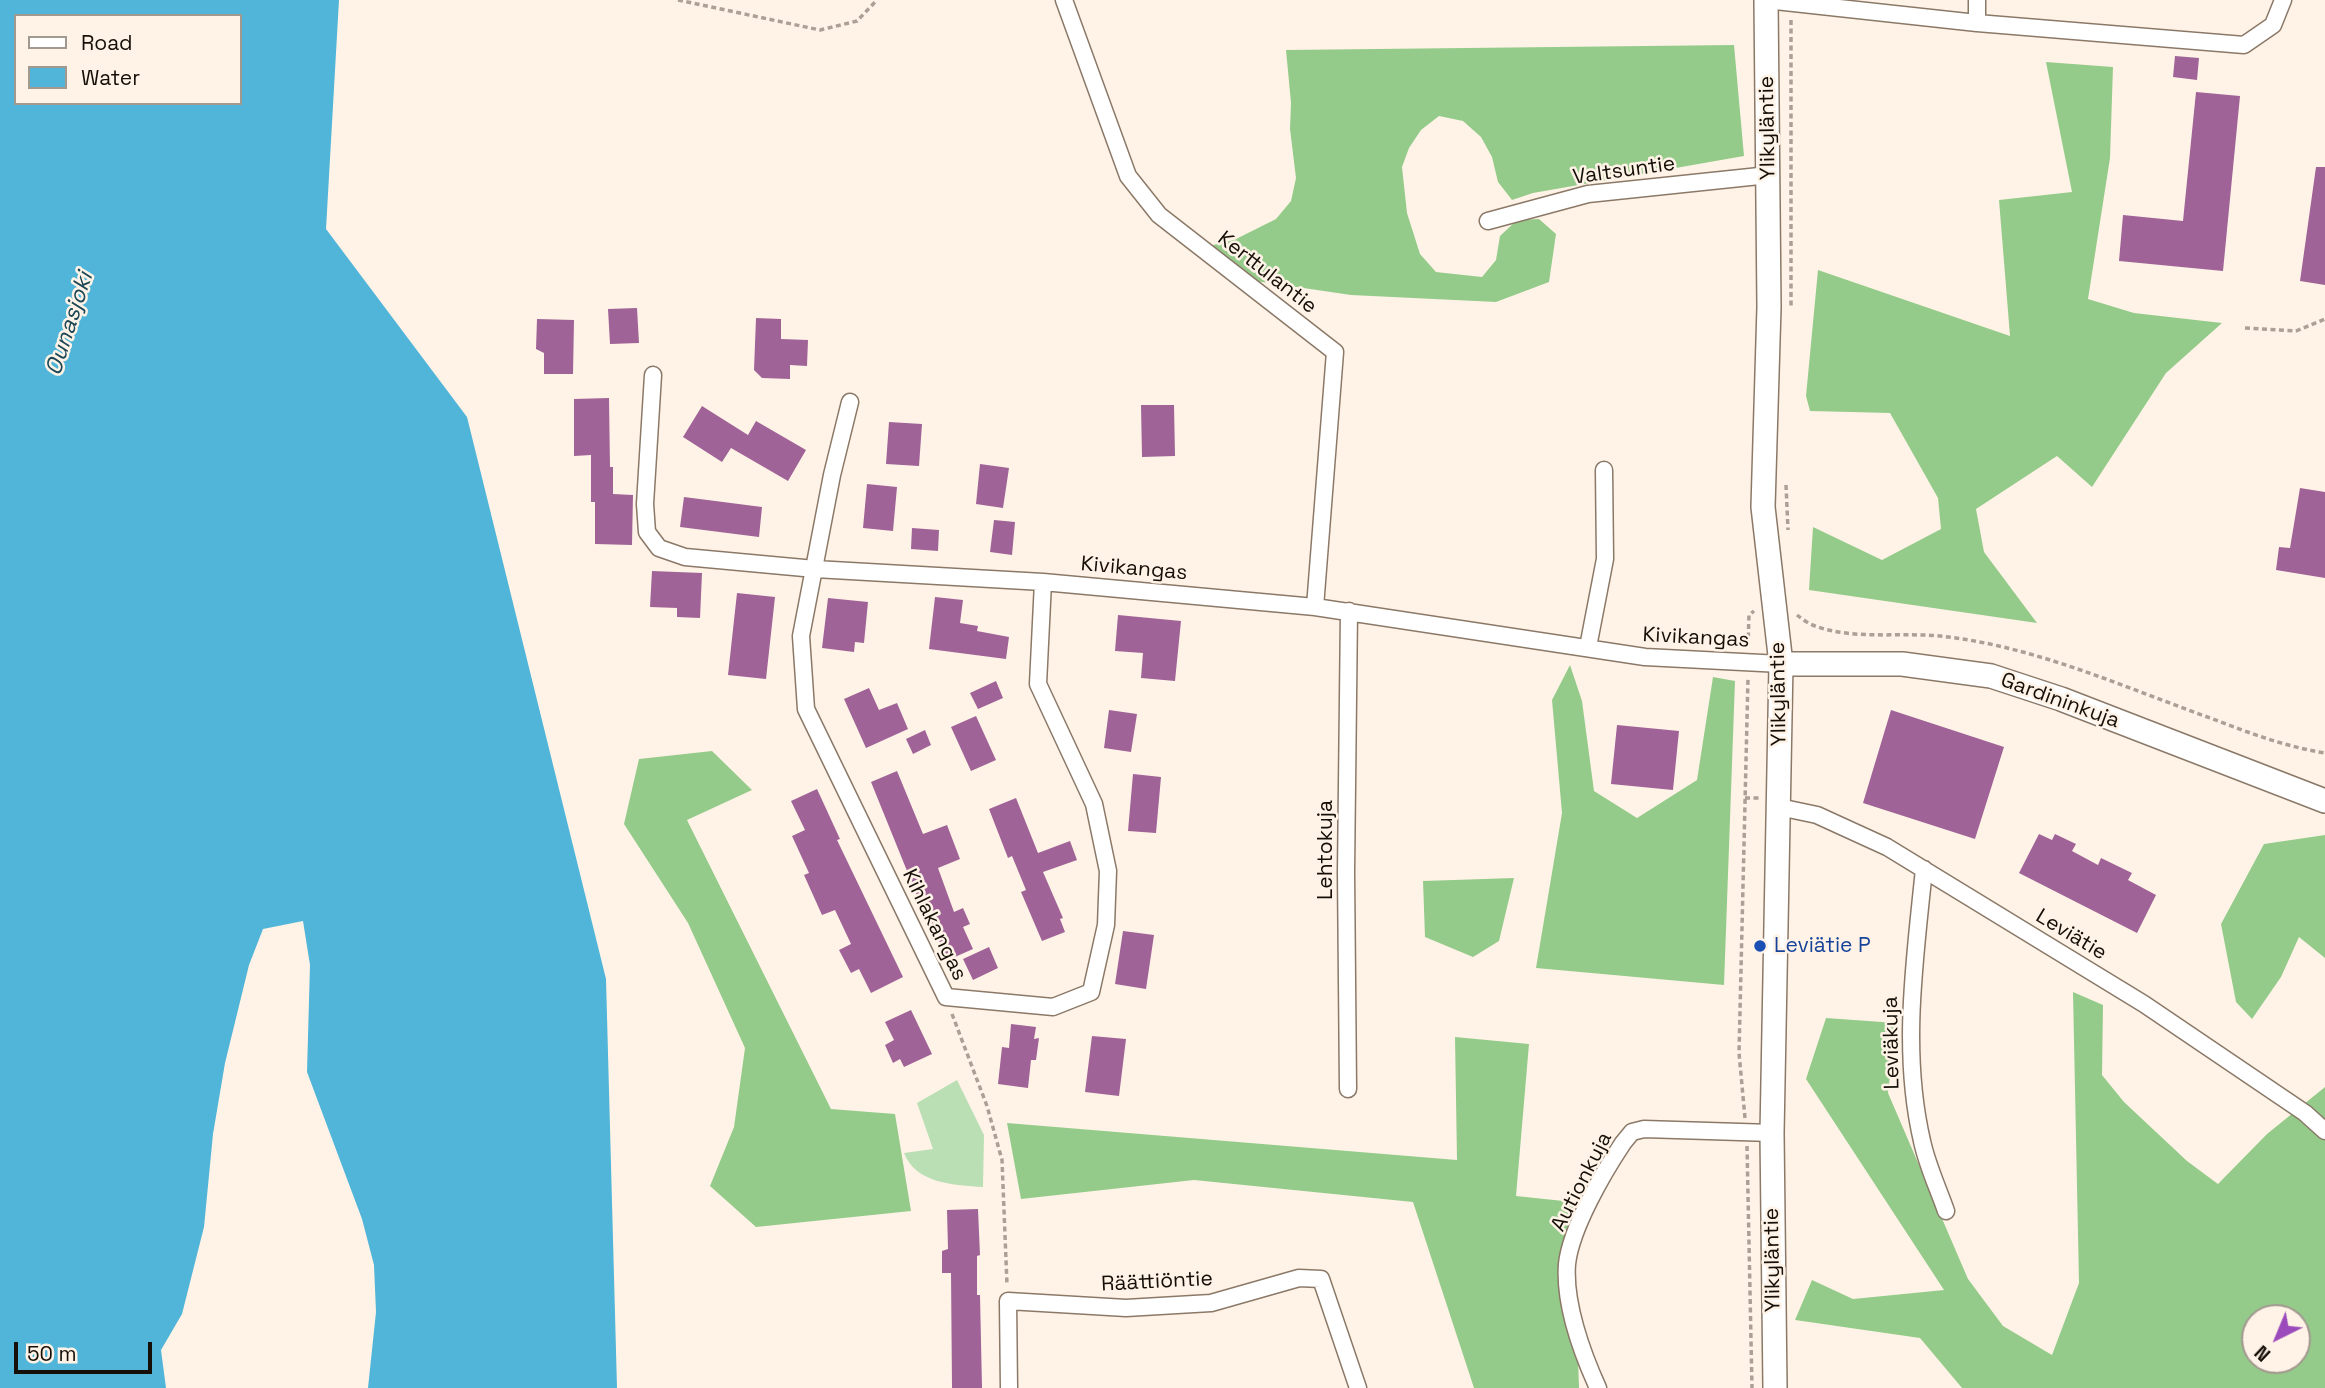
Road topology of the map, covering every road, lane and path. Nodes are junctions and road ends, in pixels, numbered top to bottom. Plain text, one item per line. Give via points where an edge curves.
1 (678, 0) edge
2 (877, 0) edge
3 (1064, 0) edge
4 (1766, 0) edge
5 (1977, 0) edge
6 (2283, 0) edge
7 (1791, 2) edge
8 (1977, 23) junction
9 (1769, 175) junction
10 (1488, 220) dead end
11 (1769, 307) junction
12 (2325, 319) edge
13 (2245, 327) dead end
14 (653, 375) dead end
15 (850, 402) dead end
16 (1604, 470) dead end
17 (1786, 483) dead end
18 (1788, 535) dead end
19 (815, 569) junction
20 (1043, 582) junction
21 (1315, 607) junction
22 (1755, 610) dead end
23 (1349, 611) junction
24 (1588, 647) junction
25 (1748, 662) junction
26 (1781, 664) junction
27 (2325, 801) edge
28 (1779, 807) junction
29 (1924, 869) junction
30 (946, 997) junction
31 (1348, 1089) dead end
32 (2325, 1131) edge
33 (1747, 1132) junction
34 (1772, 1133) junction
35 (1946, 1211) dead end
36 (1008, 1301) junction
37 (1009, 1388) edge
38 (1358, 1388) edge
39 (1598, 1388) edge
40 (1752, 1388) edge
41 (1774, 1388) edge

1 - 2 path via 820,30 857,21
3 - 21 street, Kerttulantie via 1128,176 1159,215 1335,352
4 - 7 street
4 - 9 main road, Ylikyläntie
5 - 8 street
6 - 8 street via 2273,25 2244,45
7 - 8 street
7 - 11 path via 1791,307
9 - 10 street, Valtsuntie via 1588,194
9 - 11 main road, Ylikyläntie
11 - 26 main road, Ylikyläntie via 1763,507
12 - 13 path via 2296,331
14 - 19 street, Kivikangas via 645,504 648,532 659,548 685,557
15 - 19 street, Kihlakangas
16 - 24 street via 1605,559
17 - 18 path
19 - 20 street, Kivikangas
19 - 30 street, Kihlakangas via 801,636 806,709
20 - 21 street, Kivikangas
20 - 30 street, Kihlakangas via 1038,684 1094,804 1108,871 1106,925 1091,992 1053,1007
21 - 23 street, Kivikangas
22 - 25 path via 1749,615
23 - 24 street, Kivikangas
23 - 31 street, Lehtokuja
24 - 25 street, Kivikangas via 1645,657
25 - 26 street, Kivikangas
25 - 33 path via 1739,1053
26 - 27 main road, Gardininkuja via 1902,664 1991,676
26 - 28 main road, Ylikyläntie
28 - 29 street, Leviätie via 1841,824
28 - 34 main road, Ylikyläntie
29 - 32 street, Leviätie via 2144,1004
29 - 35 street, Leviäkuja via 1910,1006 1915,1102 1922,1143
30 - 36 path via 1002,1160
33 - 34 street, Autionkuja
33 - 39 street, Autionkuja via 1644,1129 1632,1132 1613,1158 1575,1231 1567,1264 1570,1308
33 - 40 path
34 - 41 main road, Ylikyläntie
36 - 37 street
36 - 38 street, Räättiöntie via 1126,1308 1211,1303 1299,1278 1321,1279

